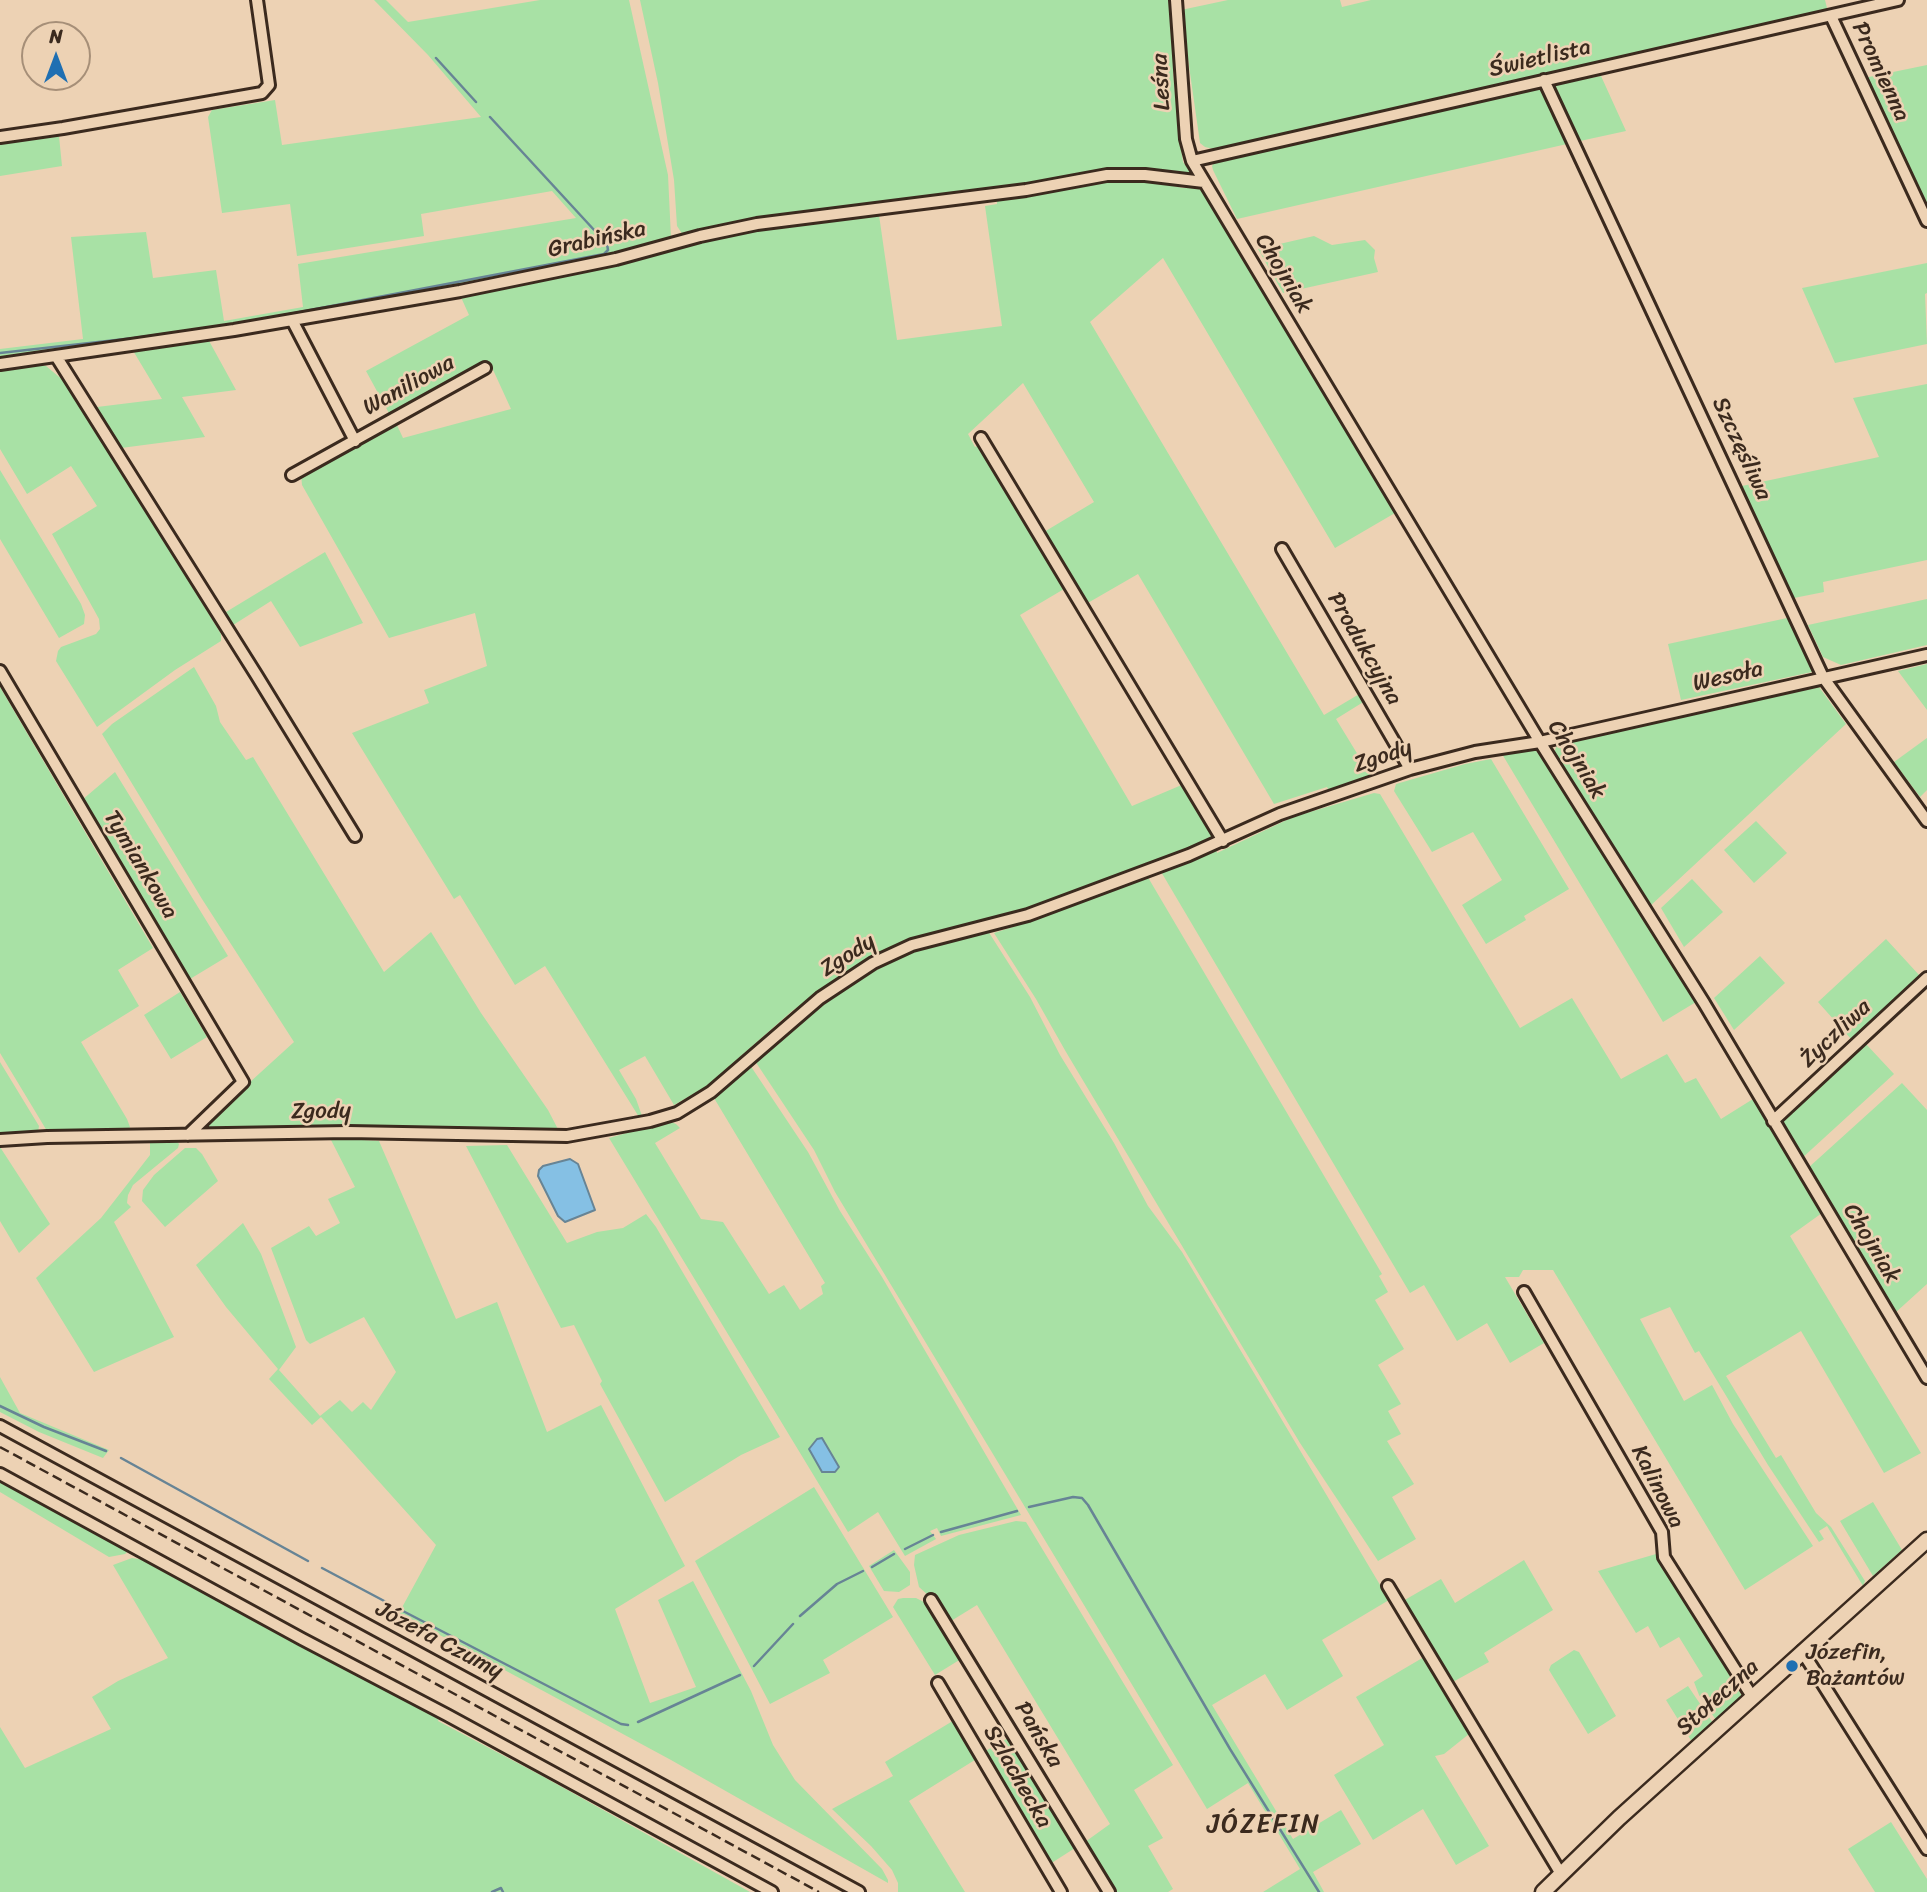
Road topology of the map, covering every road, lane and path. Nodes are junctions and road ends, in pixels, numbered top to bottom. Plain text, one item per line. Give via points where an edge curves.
1 (257, 0) edge
2 (1176, 0) edge
3 (1898, 0) edge
4 (1831, 16) junction
5 (1544, 80) junction
6 (0, 137) edge
7 (1192, 162) junction
8 (1204, 183) junction
9 (1927, 221) edge
10 (292, 320) junction
11 (56, 356) junction
12 (0, 364) edge
13 (485, 368) dead end
14 (981, 438) dead end
15 (355, 441) junction
16 (292, 475) dead end
17 (1282, 549) dead end
18 (1927, 655) edge
19 (0, 671) edge
20 (1823, 677) junction
21 (1540, 742) junction
22 (1410, 769) junction
23 (1927, 821) edge
24 (355, 836) dead end
25 (1223, 841) junction
26 (1927, 978) edge
27 (1773, 1121) junction
28 (188, 1135) junction
29 (0, 1140) edge
30 (1524, 1292) dead end
31 (1927, 1378) edge
32 (0, 1426) edge
33 (0, 1474) edge
34 (1927, 1540) edge
35 (1388, 1586) dead end
36 (931, 1600) dead end
37 (1802, 1651) junction
38 (938, 1683) dead end
39 (1753, 1698) junction
40 (1927, 1849) edge
41 (1561, 1874) junction
42 (772, 1892) edge
43 (859, 1892) edge
44 (1061, 1892) edge
45 (1109, 1892) edge
46 (1543, 1892) edge

1 - 6 street via 269,85 262,93
2 - 7 street, Leśna via 1186,139
3 - 4 street, Świetlista
4 - 5 street, Świetlista
4 - 9 street, Promienna
5 - 7 street, Świetlista
5 - 20 street, Szczęśliwa
7 - 8 street, Chojniak
8 - 10 street, Grabińska via 1107,175 971,198 757,224 616,259
8 - 21 street, Chojniak
10 - 11 street, Grabińska
10 - 15 street, Waniliowa
11 - 12 street, Grabińska
11 - 24 street
13 - 15 street, Waniliowa
14 - 25 street
15 - 16 street, Waniliowa
17 - 22 street, Produkcyjna
18 - 20 street, Wesoła
19 - 28 street, Tymiankowa via 243,1082
20 - 21 street, Wesoła
20 - 23 street, Szczęśliwa
21 - 22 street, Zgody
21 - 27 street, Chojniak
22 - 25 street, Zgody via 1280,814
25 - 28 street, Zgody via 1028,915 896,951 820,998 711,1092 666,1117 567,1136
26 - 27 street, Życzliwa
27 - 31 street, Chojniak
28 - 29 street, Zgody
30 - 39 street, Kalinowa via 1662,1532 1664,1557
32 - 43 street, Józefa Czumy
33 - 42 street
34 - 37 street, Stołeczna
35 - 41 street
36 - 45 street, Pańska
37 - 39 street, Stołeczna
37 - 40 street
38 - 44 street, Szlachecka
39 - 41 street, Stołeczna
41 - 46 street, Stołeczna

